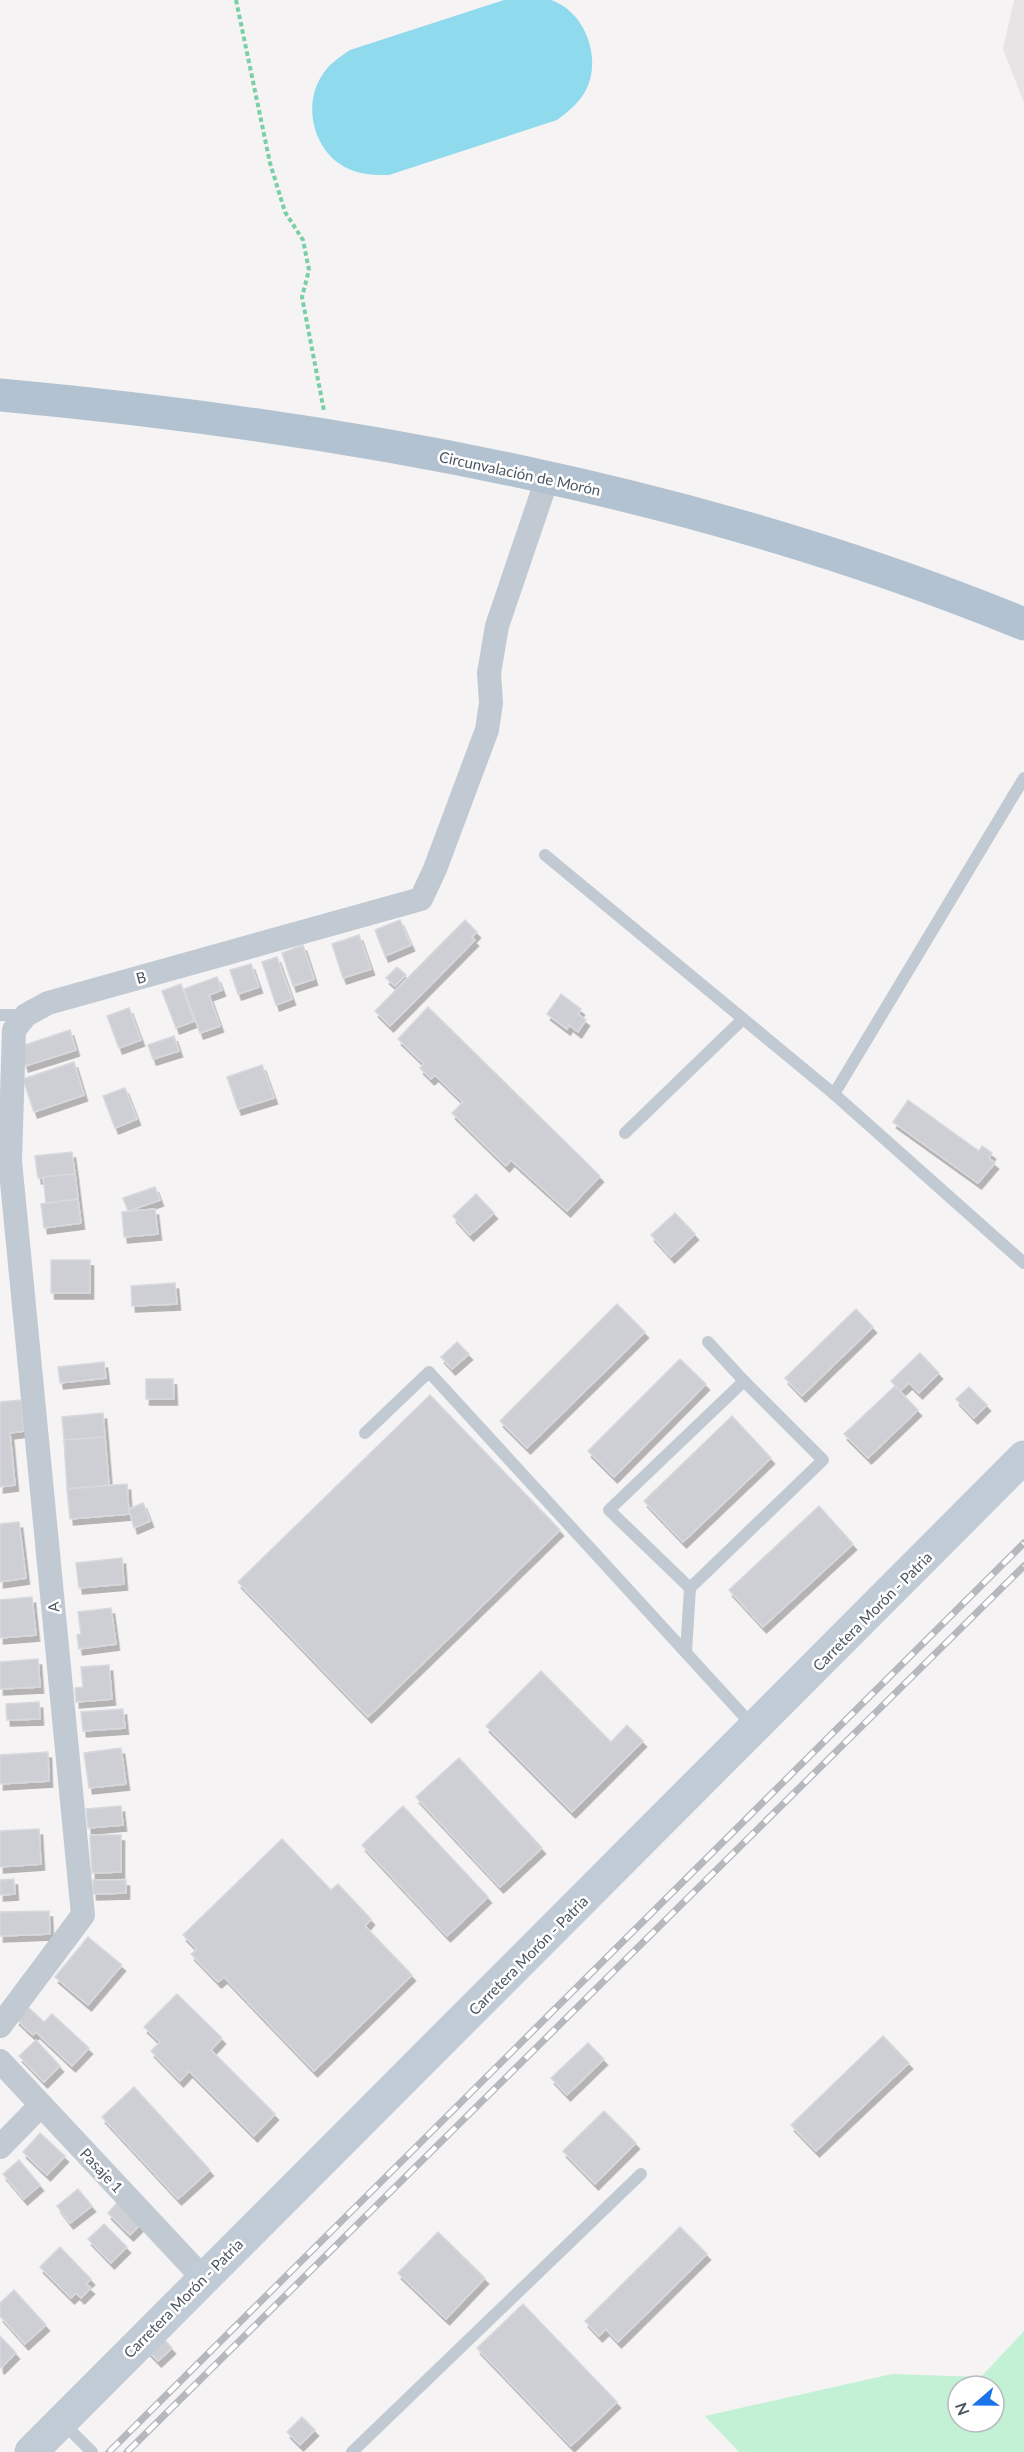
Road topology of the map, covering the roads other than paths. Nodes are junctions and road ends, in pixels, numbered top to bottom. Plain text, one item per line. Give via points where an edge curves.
1 (0, 395) edge
2 (548, 476) junction
3 (1024, 624) edge
4 (1022, 786) edge
5 (545, 855) dead end
6 (0, 1015) edge
7 (26, 1015) junction
8 (744, 1019) junction
9 (834, 1094) junction
10 (625, 1133) dead end
11 (5, 1164) edge
12 (1024, 1263) edge
13 (708, 1342) dead end
14 (744, 1381) junction
15 (365, 1433) dead end
16 (1024, 1457) edge
17 (690, 1588) junction
18 (686, 1652) junction
19 (756, 1729) junction
20 (0, 2026) edge
21 (0, 2061) edge
22 (41, 2105) junction
23 (0, 2147) edge
24 (642, 2174) dead end
25 (203, 2278) junction
26 (60, 2420) junction
27 (31, 2452) edge
28 (92, 2452) edge
29 (352, 2452) edge

1 - 2 main road, Circunvalación de Morón via 114,405 330,434
2 - 3 main road, Circunvalación de Morón via 792,542
2 - 7 street, B via 497,626 489,673 487,730 421,898 48,1003
4 - 9 lane
5 - 8 lane
6 - 7 lane
7 - 11 street via 14,1030
8 - 9 lane
8 - 10 lane
9 - 12 lane
11 - 20 street, A via 83,1915
13 - 14 lane
14 - 17 lane via 823,1460
14 - 17 lane via 609,1510
15 - 18 lane via 429,1372
16 - 19 main road, Carretera Morón - Patria
17 - 18 lane
18 - 19 lane
19 - 25 main road, Carretera Morón - Patria
21 - 22 street, Pasaje 1
22 - 23 street
22 - 25 street, Pasaje 1
24 - 29 lane
25 - 26 main road, Carretera Morón - Patria
26 - 27 main road, Carretera Morón - Patria
26 - 28 lane

